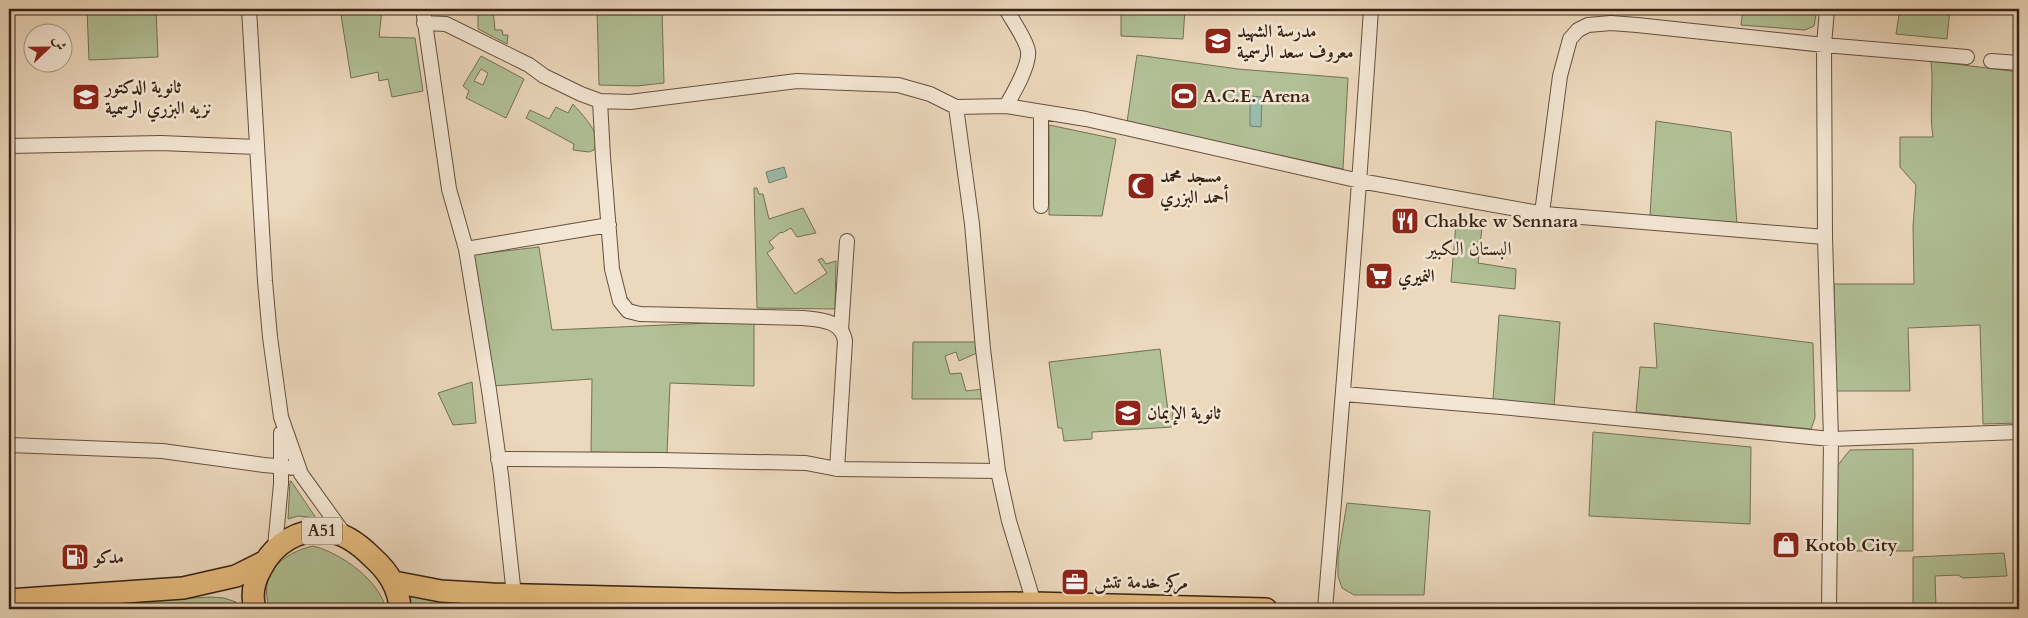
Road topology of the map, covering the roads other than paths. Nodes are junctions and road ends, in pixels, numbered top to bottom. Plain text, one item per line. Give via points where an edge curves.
1 (249, 9) edge
2 (423, 9) edge
3 (1006, 9) edge
4 (1371, 9) edge
5 (1827, 9) edge
6 (424, 23) junction
7 (1824, 45) junction
8 (1967, 58) dead end
9 (1991, 61) dead end
10 (2019, 64) edge
11 (600, 101) junction
12 (1006, 106) junction
13 (956, 107) junction
14 (1041, 112) junction
15 (9, 146) edge
16 (257, 147) junction
17 (1360, 181) junction
18 (1041, 206) dead end
19 (1542, 213) junction
20 (608, 225) junction
21 (1825, 237) junction
22 (847, 241) dead end
23 (466, 250) junction
24 (841, 330) junction
25 (1344, 394) junction
26 (281, 417) junction
27 (2019, 432) edge
28 (1830, 439) junction
29 (9, 445) edge
30 (498, 459) junction
31 (281, 467) junction
32 (297, 468) junction
33 (837, 469) junction
34 (998, 472) junction
35 (347, 538) junction
36 (270, 554) junction
37 (394, 582) junction
38 (514, 595) junction
39 (9, 600) edge
40 (1034, 603) junction
41 (255, 609) edge
42 (400, 609) edge
43 (1266, 609) edge
44 (1325, 609) edge
45 (1829, 609) edge

1 - 16 street
2 - 6 street
3 - 12 street via 1025,42 1028,55
4 - 17 street
5 - 7 street
6 - 11 street via 446,24 544,76
6 - 23 street via 449,189
7 - 8 street
7 - 19 street via 1628,24 1583,27 1570,39 1560,76
7 - 21 street
9 - 10 street
11 - 13 street via 630,102 797,81 898,85 930,94
11 - 20 street
12 - 13 street
12 - 14 street
13 - 34 street via 972,224
14 - 17 street via 1114,125
14 - 18 street
15 - 16 street via 161,143
16 - 26 street via 270,336
17 - 19 street
17 - 25 street
19 - 21 street
20 - 23 street
20 - 24 street via 617,294 628,311 640,314 803,318 829,322
21 - 28 street
22 - 24 street
23 - 30 street
24 - 33 street via 845,352
25 - 28 street via 1501,406
25 - 44 street
26 - 31 street
26 - 32 street
27 - 28 street
28 - 45 street
29 - 31 street via 162,451
30 - 33 street via 806,464
30 - 38 street
31 - 32 street
31 - 36 street via 280,502
32 - 35 street
33 - 34 street
34 - 40 street
35 - 36 highway, A51 via 332,532 316,531 285,540
35 - 37 highway, A51 via 364,549
36 - 39 highway, A51 via 236,576 183,588
36 - 41 highway via 254,587
37 - 38 highway via 440,591
37 - 42 highway, A51
38 - 40 highway via 897,604
40 - 43 highway

